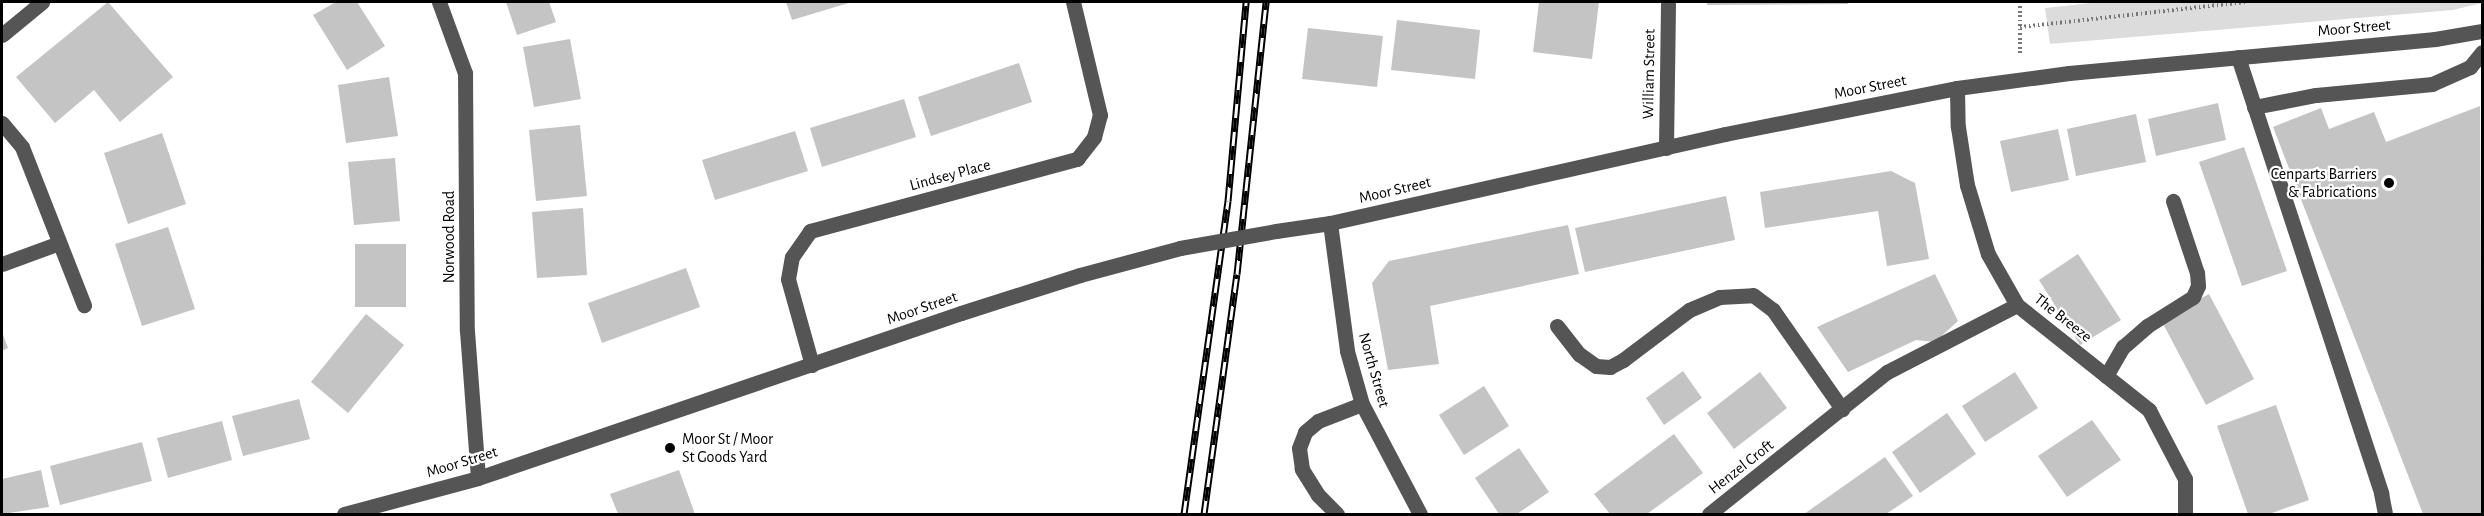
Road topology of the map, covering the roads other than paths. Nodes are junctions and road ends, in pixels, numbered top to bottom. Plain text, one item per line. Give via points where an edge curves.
1 (42, 2) edge
2 (439, 2) edge
3 (1073, 2) edge
4 (1668, 2) edge
5 (2482, 31) edge
6 (2, 35) edge
7 (2482, 52) edge
8 (2238, 57) junction
9 (1957, 88) junction
10 (2254, 108) junction
11 (2, 123) edge
12 (1666, 148) junction
13 (2172, 201) dead end
14 (1330, 223) junction
15 (60, 243) junction
16 (2, 264) edge
17 (2017, 304) junction
18 (84, 305) dead end
19 (1557, 326) dead end
20 (812, 365) junction
21 (2106, 376) junction
22 (1362, 404) junction
23 (1842, 409) junction
24 (478, 478) junction
25 (344, 514) edge
26 (1337, 514) edge
27 (1420, 514) edge
28 (1709, 514) edge
29 (2185, 514) edge
30 (2385, 514) edge

1 - 6 street
2 - 24 street, Norwood Road via 465,73 467,331
3 - 20 street, Lindsey Place via 1100,115 1094,137 1077,159 810,231 792,257 788,279
4 - 12 street, William Street
5 - 8 street, Moor Street
7 - 10 street via 2470,67 2433,84 2338,92
8 - 9 street, Moor Street
8 - 10 street
9 - 12 street, Moor Street
9 - 17 street, The Breeze via 1958,127 1967,185 1988,254
10 - 30 street
11 - 15 street via 22,147
12 - 14 street, Moor Street
13 - 21 street via 2198,286 2193,297 2147,326 2123,347
14 - 20 street, Moor Street, bridge via 1180,248 1080,275
14 - 22 street, North Street via 1347,351
15 - 16 street
15 - 18 street
17 - 21 street, The Breeze
17 - 23 street, Henzel Croft via 1887,372
19 - 23 street via 1579,354 1596,366 1610,367 1689,310 1719,297 1753,295 1773,310
20 - 24 street, Moor Street
21 - 29 street, The Breeze via 2149,410 2185,479
22 - 26 street via 1318,421 1305,432 1299,448 1302,469 1318,495
22 - 27 street, North Street
23 - 28 street, Henzel Croft
24 - 25 street, Moor Street

